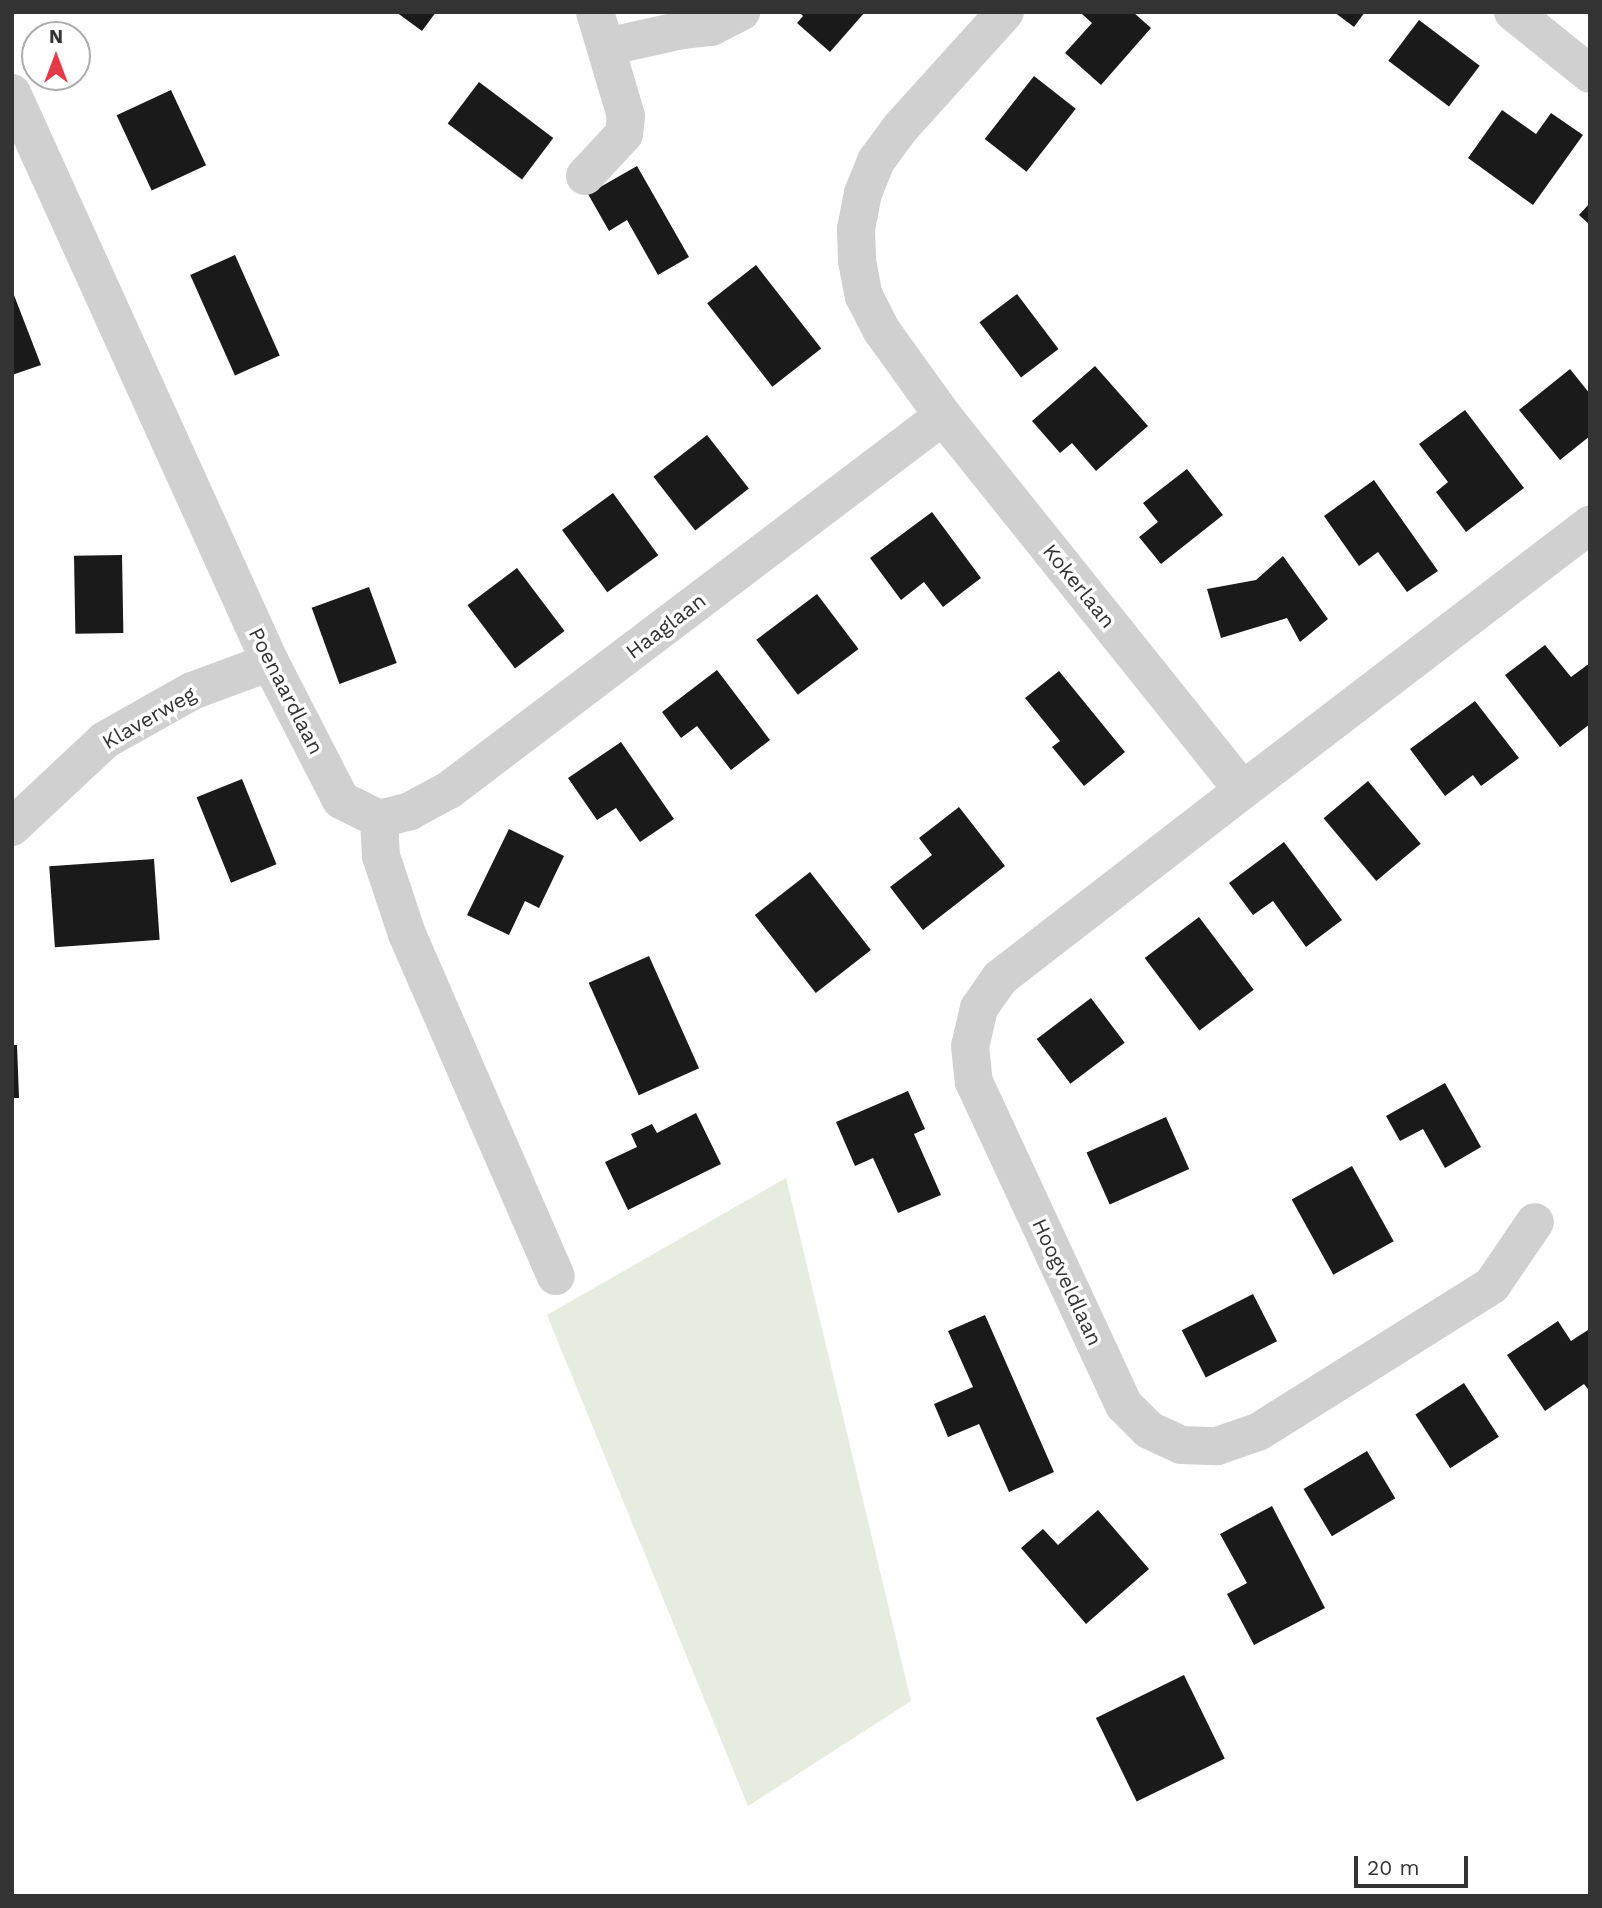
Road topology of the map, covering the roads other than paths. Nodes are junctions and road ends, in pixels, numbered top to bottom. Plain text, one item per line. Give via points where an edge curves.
1 (741, 12) edge
2 (1005, 12) edge
3 (1513, 12) edge
4 (601, 29) edge
5 (1590, 74) edge
6 (12, 93) edge
7 (585, 176) dead end
8 (943, 416) junction
9 (1590, 525) edge
10 (270, 662) junction
11 (1243, 790) junction
12 (379, 819) junction
13 (12, 827) edge
14 (1535, 1222) dead end
15 (556, 1276) dead end

1 - 4 street via 711,27
2 - 8 street, Kokerlaan via 876,161 863,192 856,229 864,296 882,331
3 - 5 street
4 - 7 street via 626,116 624,134
6 - 10 street, Poenaardlaan
8 - 11 street, Kokerlaan
8 - 12 street, Haaglaan via 449,790 410,811
9 - 11 street
10 - 12 street, Poenaardlaan via 341,800
10 - 13 street, Klaverweg via 192,691 105,740
11 - 14 street, Hoogveldlaan via 1000,978 979,1008 971,1046 974,1082 1124,1405 1149,1430 1181,1445 1217,1446 1258,1432 1492,1285
12 - 15 street via 381,856 407,934

